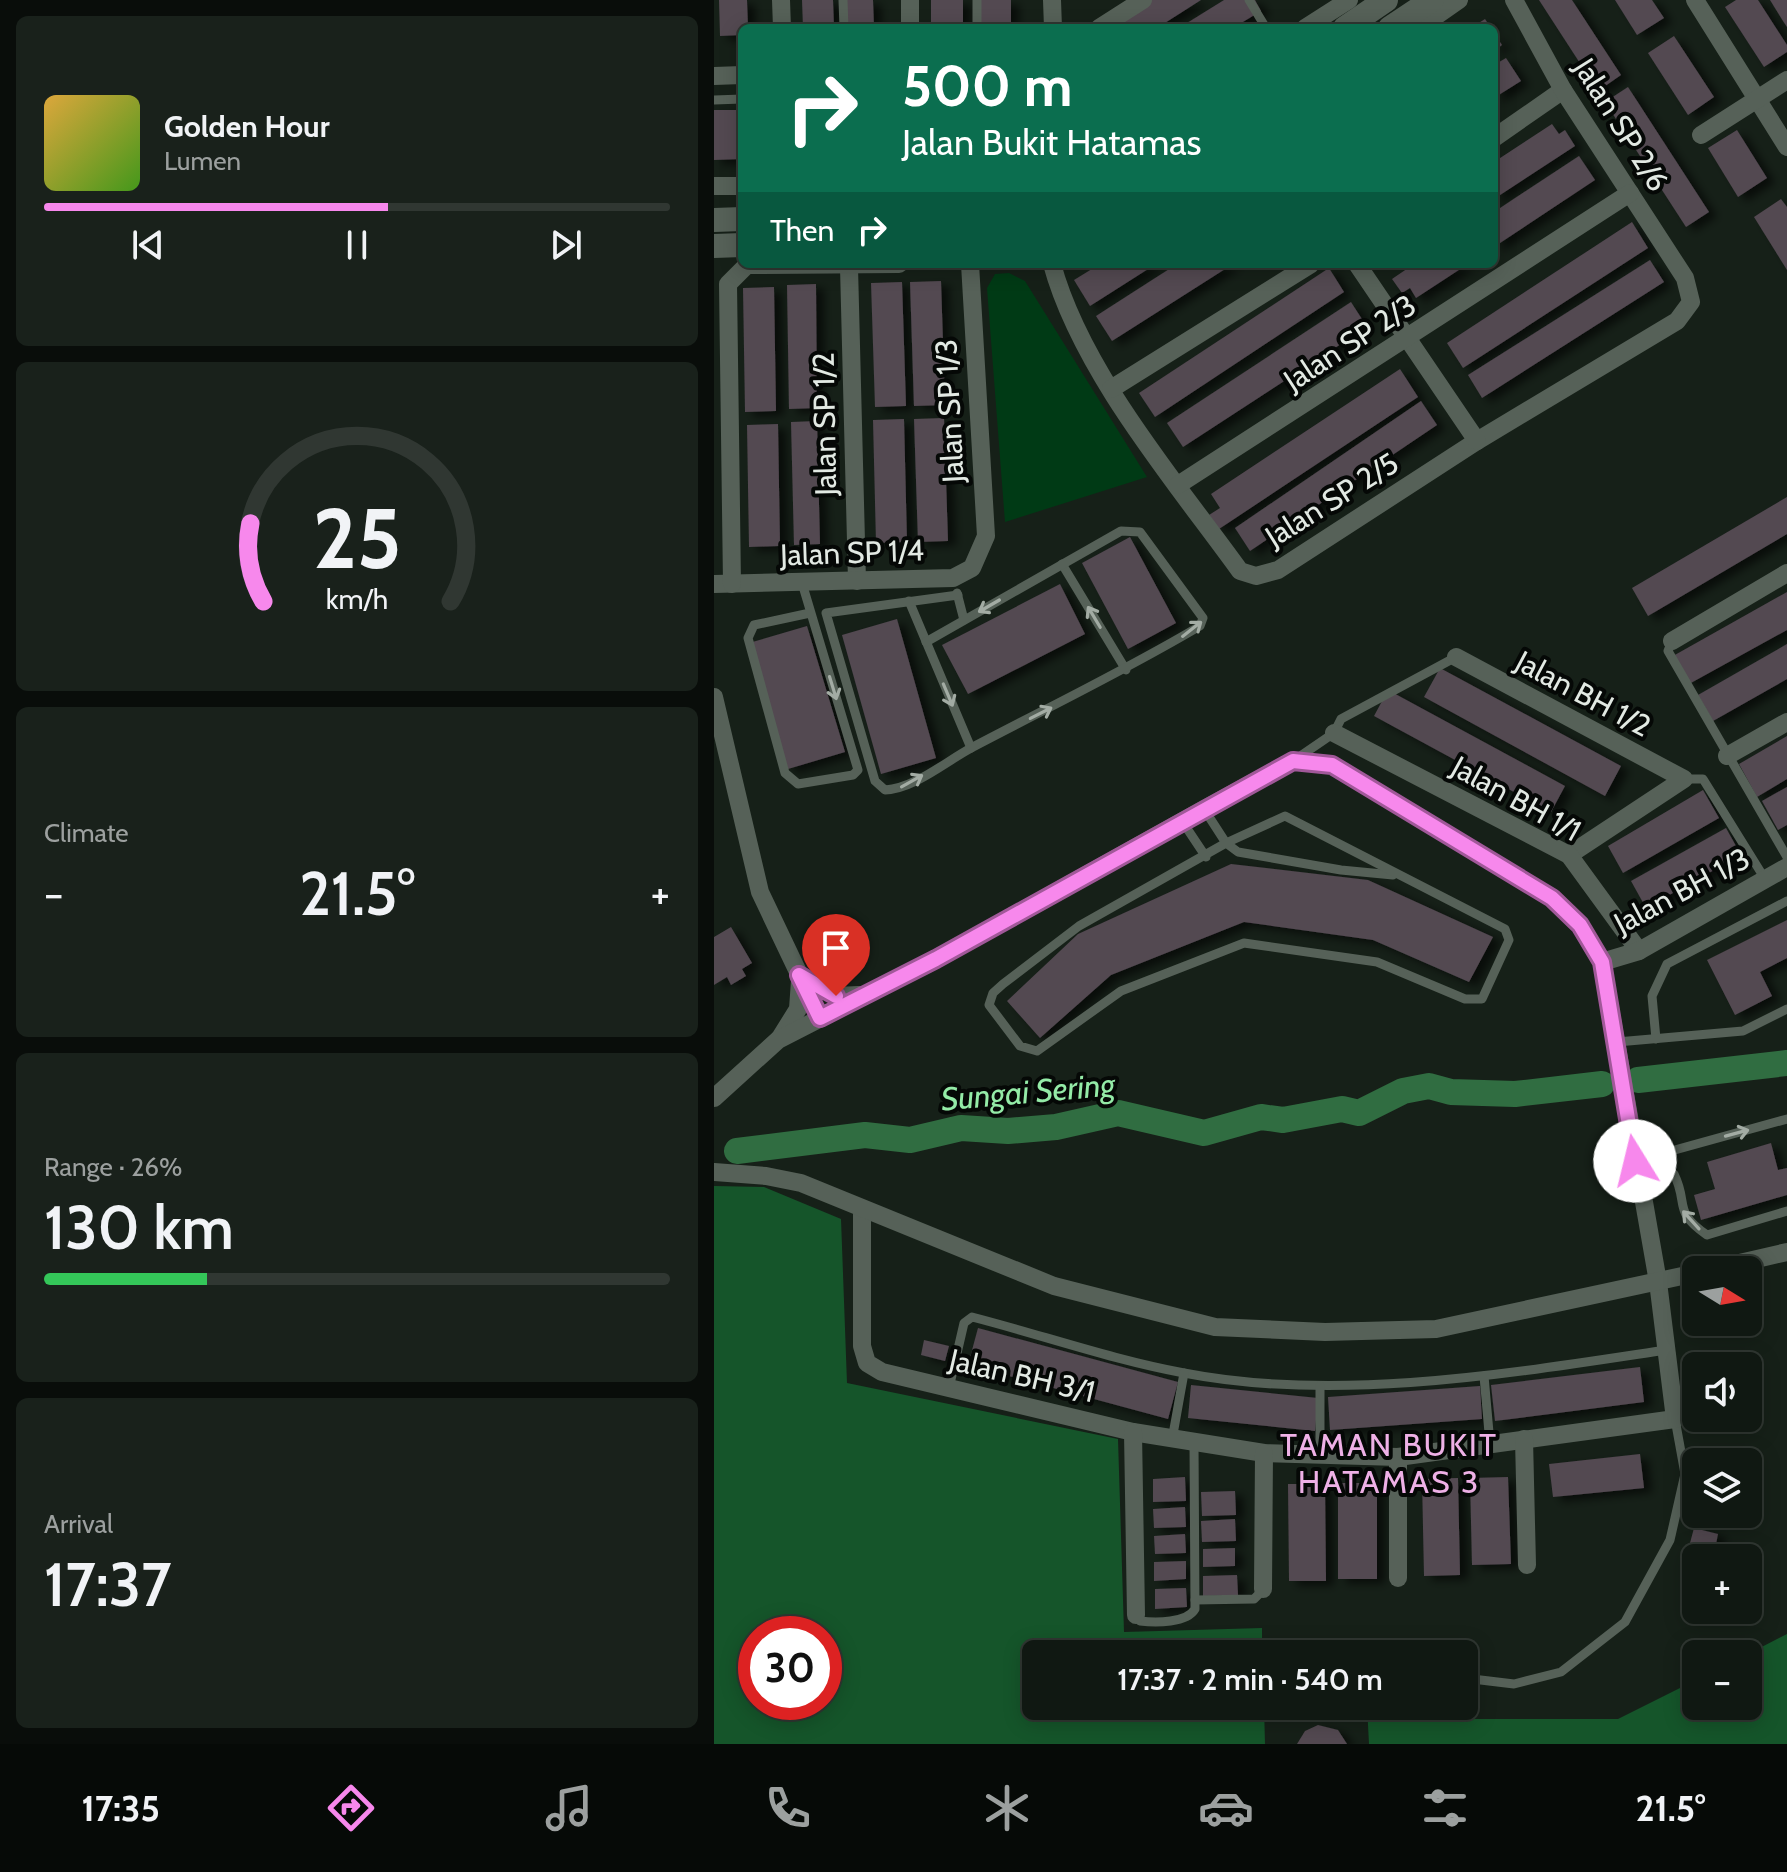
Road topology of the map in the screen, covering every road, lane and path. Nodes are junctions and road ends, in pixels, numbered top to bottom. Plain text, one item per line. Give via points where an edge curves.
1 (781, 0) edge
2 (843, 0) edge
3 (910, 0) edge
4 (977, 0) edge
5 (1052, 0) edge
6 (1143, 0) edge
7 (1249, 0) edge
8 (1349, 0) edge
9 (1386, 0) edge
10 (1432, 0) edge
11 (1459, 0) edge
12 (1514, 0) edge
13 (1695, 0) edge
14 (782, 24) edge
15 (844, 24) edge
16 (910, 24) edge
17 (977, 24) edge
18 (1053, 24) edge
19 (1105, 24) edge
20 (1264, 24) edge
21 (1311, 24) edge
22 (1351, 24) edge
23 (1396, 24) edge
24 (1425, 24) edge
25 (738, 75) edge
26 (714, 76) edge
27 (1787, 80) edge
28 (1563, 90) junction
29 (738, 99) edge
30 (1757, 99) junction
31 (714, 100) edge
32 (1498, 135) edge
33 (1701, 135) dead end
34 (1787, 147) edge
35 (714, 186) edge
36 (738, 186) edge
37 (1630, 193) junction
38 (738, 219) edge
39 (714, 220) edge
40 (738, 245) edge
41 (714, 246) edge
42 (744, 268) edge
43 (849, 268) edge
44 (970, 268) edge
45 (1053, 268) edge
46 (1305, 268) edge
47 (1360, 268) edge
48 (1685, 278) joint
49 (1408, 339) junction
50 (1111, 389) junction
51 (1477, 441) junction
52 (1178, 485) junction
53 (981, 554) joint
54 (1062, 564) junction
55 (1787, 573) edge
56 (857, 581) junction
57 (802, 583) junction
58 (723, 584) edge
59 (955, 587) junction
60 (909, 601) junction
61 (810, 613) junction
62 (964, 620) junction
63 (1672, 641) joint
64 (926, 642) junction
65 (1456, 657) joint
66 (1126, 670) junction
67 (714, 697) edge
68 (1787, 722) edge
69 (1334, 733) junction
70 (971, 748) junction
71 (1727, 756) junction
72 (1293, 761) junction
73 (1684, 779) junction
74 (1204, 809) junction
75 (1182, 821) junction
76 (1226, 843) junction
77 (1569, 855) junction
78 (1206, 857) junction
79 (1787, 857) edge
80 (1787, 867) edge
81 (1397, 875) junction
82 (1765, 879) junction
83 (1787, 901) edge
84 (1639, 951) junction
85 (1602, 962) junction
86 (799, 975) junction
87 (870, 995) junction
88 (1787, 1009) edge
89 (820, 1018) junction
90 (1656, 1039) junction
91 (778, 1040) junction
92 (1617, 1042) junction
93 (714, 1098) edge
94 (1787, 1119) edge
95 (1635, 1161) junction
96 (714, 1172) edge
97 (1639, 1180) junction
98 (862, 1209) junction
99 (1787, 1211) edge
100 (1787, 1252) edge
101 (1762, 1258) edge
102 (1682, 1276) edge
103 (1658, 1282) junction
104 (1666, 1350) junction
105 (1184, 1373) junction
106 (1484, 1376) junction
107 (1320, 1386) junction
108 (949, 1388) junction
109 (1675, 1419) junction
110 (1133, 1432) junction
111 (1524, 1439) junction
112 (1172, 1440) junction
113 (1194, 1443) junction
114 (1490, 1444) junction
115 (1264, 1453) junction
116 (1320, 1456) junction
117 (1398, 1457) junction
118 (1527, 1565) dead end
119 (1398, 1578) dead end
120 (1263, 1589) joint
121 (1195, 1600) junction
122 (1136, 1615) joint
123 (1478, 1680) edge

1 - 14 street
2 - 15 lane
3 - 16 street
4 - 17 lane
5 - 18 street
6 - 19 street
7 - 20 lane
8 - 21 street
9 - 22 street
10 - 23 street
11 - 24 street
12 - 28 street, Jalan SP 2/6
13 - 30 street
25 - 26 street
27 - 30 street
28 - 32 street
28 - 37 street, Jalan SP 2/6
29 - 31 lane
30 - 33 street
30 - 34 street
35 - 36 street
37 - 48 street, Jalan SP 2/6
37 - 49 street, Jalan SP 2/3
38 - 39 street
40 - 41 street
42 - 58 street via 728,284
43 - 56 street, Jalan SP 1/2
44 - 53 street, Jalan SP 1/3 via 986,536
45 - 50 street, Jalan SP 2/5 via 1061,298
46 - 50 street
47 - 49 street
48 - 51 street, Jalan SP 2/5 via 1691,302 1677,321
49 - 51 street
49 - 52 street, Jalan SP 2/3
50 - 52 street, Jalan SP 2/5
51 - 52 street, Jalan SP 2/5 via 1278,570 1256,576 1240,571
53 - 59 street, Jalan SP 1/4
54 -> 62 lane
66 -> 54 lane
66 -> 54 lane via 1200,626 1202,612 1140,532 1121,531
55 - 63 street
56 - 57 street, Jalan SP 1/4
56 - 59 street, Jalan SP 1/4
57 - 58 street, Jalan SP 1/4
57 - 61 lane
59 - 60 lane
59 - 62 lane
60 - 64 lane
60 -> 70 lane via 826,613 875,781 885,790 902,787
61 -> 61 lane via 858,770 798,784 785,773 748,638 754,625
62 - 64 lane
63 - 71 lane via 1668,651
64 -> 70 lane
65 - 69 lane via 1341,719
65 - 73 street, Jalan BH 1/2
70 -> 66 lane
67 - 86 street via 760,892
68 - 71 street
69 - 72 lane
69 - 77 street, Jalan BH 1/1
71 - 79 lane
72 - 74 street
72 - 85 street via 1332,765 1552,898 1580,925
73 - 77 street
73 - 82 lane via 1703,779
74 - 75 street
74 - 76 lane
75 - 78 lane
75 - 87 street
76 - 78 lane
76 - 81 lane via 1251,856
76 - 81 lane via 1285,816
77 - 84 street, Jalan BH 1/1
78 - 81 lane via 1079,926 993,993 989,1005 1020,1046 1037,1051 1121,991 1244,943 1377,962 1465,999 1482,999 1509,940 1505,929
80 - 82 street, Jalan BH 1/3
82 - 84 street, Jalan BH 1/3
83 - 90 lane via 1667,964 1652,996
84 - 85 street, Jalan BH 1/3
85 - 92 street
86 - 87 street via 836,996
86 - 89 street
86 - 91 street via 798,1009
87 - 89 street
88 - 90 lane via 1743,1031
89 - 91 street
90 - 92 lane
91 - 93 street
92 - 95 street
95 -> 94 lane
95 - 97 street
96 - 98 street via 801,1183
99 -> 97 lane via 1707,1235 1682,1211 1674,1174
97 - 103 street
98 - 103 street via 1054,1286 1215,1327 1325,1332 1436,1329
98 - 108 street, Jalan BH 3/1 via 862,1346 867,1363 882,1372
100 - 101 street
102 - 103 street
103 - 104 street
104 - 106 lane
104 - 109 street
105 - 107 lane
105 - 108 lane via 969,1317
105 - 112 lane
106 - 107 lane
106 - 114 lane
107 - 116 lane
108 - 110 street, Jalan BH 3/1
109 - 111 street, Jalan BH 3/1
109 - 123 lane via 1685,1474 1670,1540 1625,1622 1561,1672 1514,1684
110 - 112 street, Jalan BH 3/1
110 - 122 street
111 - 114 street, Jalan BH 3/1
111 - 118 street
112 - 113 street, Jalan BH 3/1
113 - 115 street, Jalan BH 3/1
113 - 121 lane
114 - 117 street, Jalan BH 3/1
115 - 116 street, Jalan BH 3/1
115 - 120 street
116 - 117 street, Jalan BH 3/1
117 - 119 street
120 - 121 lane via 1254,1599
121 - 122 lane via 1187,1618 1147,1622

